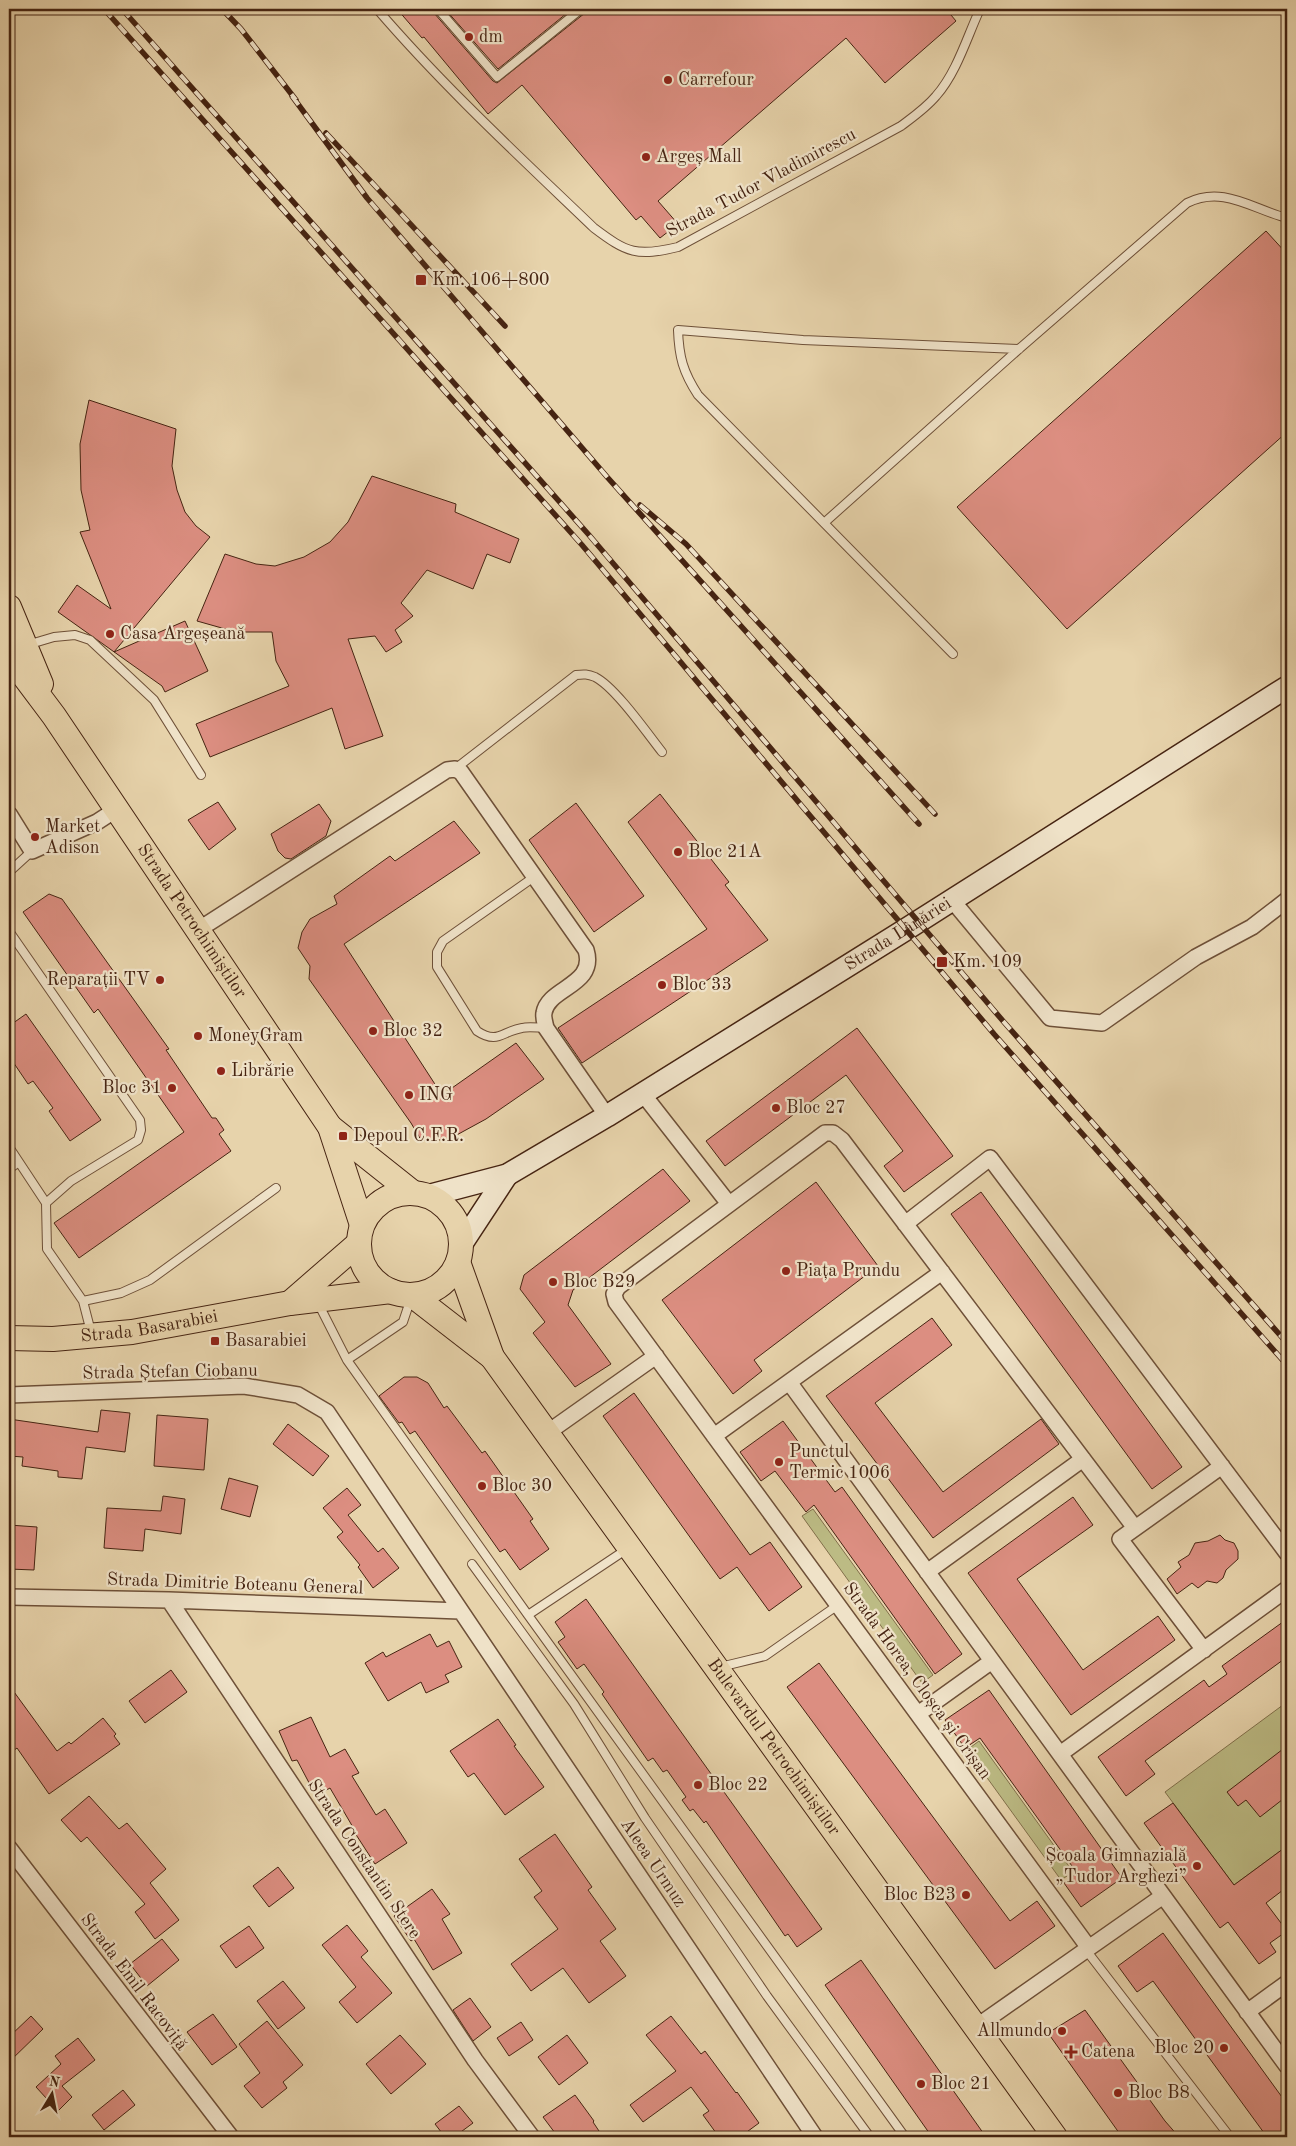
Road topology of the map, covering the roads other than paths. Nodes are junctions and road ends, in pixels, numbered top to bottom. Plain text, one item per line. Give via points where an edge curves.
1 (377, 9) edge
2 (438, 9) edge
3 (581, 9) edge
4 (980, 9) edge
5 (1287, 218) edge
6 (1019, 349) junction
7 (824, 523) junction
8 (9, 607) edge
9 (17, 651) edge
10 (953, 654) dead end
11 (1287, 687) edge
12 (662, 752) dead end
13 (455, 769) junction
14 (201, 775) dead end
15 (117, 809) junction
16 (9, 814) edge
17 (32, 851) junction
18 (9, 872) edge
19 (534, 877) junction
20 (952, 900) junction
21 (1287, 900) edge
22 (198, 930) junction
23 (9, 931) edge
24 (546, 1028) junction
25 (643, 1094) junction
26 (607, 1116) junction
27 (330, 1127) junction
28 (9, 1147) edge
29 (19, 1162) junction
30 (9, 1169) edge
31 (507, 1175) junction
32 (276, 1188) dead end
33 (420, 1195) junction
34 (46, 1203) junction
35 (729, 1204) junction
36 (905, 1224) junction
37 (360, 1234) junction
38 (459, 1254) junction
39 (942, 1272) junction
40 (401, 1293) junction
41 (83, 1300) junction
42 (317, 1301) junction
43 (290, 1303) junction
44 (92, 1337) junction
45 (9, 1338) edge
46 (656, 1356) junction
47 (492, 1357) junction
48 (347, 1360) junction
49 (789, 1382) junction
50 (9, 1395) edge
51 (547, 1433) junction
52 (714, 1436) junction
53 (1083, 1459) junction
54 (1222, 1466) junction
55 (1135, 1528) junction
56 (630, 1547) junction
57 (1287, 1553) edge
58 (472, 1564) dead end
59 (927, 1572) junction
60 (1287, 1589) edge
61 (9, 1597) edge
62 (169, 1600) junction
63 (838, 1605) junction
64 (460, 1611) junction
65 (528, 1615) junction
66 (1204, 1650) junction
67 (992, 1661) junction
68 (717, 1668) junction
69 (585, 1696) junction
70 (574, 1704) junction
71 (918, 1714) junction
72 (1060, 1754) junction
73 (9, 1848) edge
74 (1163, 1896) junction
75 (1087, 1949) junction
76 (1287, 1983) edge
77 (1248, 2012) junction
78 (976, 2027) junction
79 (1287, 2066) edge
80 (231, 2137) edge
81 (532, 2137) edge
82 (815, 2137) edge
83 (870, 2137) edge
84 (905, 2137) edge
85 (1055, 2137) edge
86 (1230, 2137) edge

1 - 4 lane, Strada Tudor Vladimirescu via 486,125 594,228 631,252 654,253 678,248 901,126 919,113 937,95 952,71
2 - 3 lane via 497,77
5 - 6 lane via 1226,197 1200,197 1188,203
6 - 7 lane
6 - 7 lane via 804,340 678,330 681,363 698,395
7 - 10 lane
8 - 9 main road, Strada Petrochimiștilor
9 - 14 lane via 54,637 75,636 90,640 154,700
9 - 15 main road, Strada Petrochimiștilor via 54,716
11 - 20 street, Strada Lânăriei
12 - 13 lane via 612,691 597,678 586,674 576,675
13 - 19 street
13 - 22 street via 446,770
15 - 17 street via 97,822
15 - 22 main road, Strada Petrochimiștilor
16 - 17 street
17 - 18 lane
19 - 24 street via 586,950 589,960 585,972 547,1004 543,1014
19 - 24 lane via 443,941 437,952 436,967 476,1031 487,1038 522,1028
20 - 21 street via 1050,1018 1102,1023 1196,957 1252,927
20 - 25 street, Strada Lânăriei
22 - 27 main road, Strada Petrochimiștilor
23 - 34 lane via 140,1120 138,1140 71,1181
24 - 26 street
25 - 26 street, Strada Lânăriei
25 - 35 street
26 - 31 street, Strada Lânăriei
27 - 33 main road, Strada Petrochimiștilor
27 - 37 main road, Strada Petrochimiștilor
28 - 29 lane
29 - 30 lane
29 - 34 lane
31 - 33 street
31 - 38 street
32 - 41 lane via 150,1280 121,1293
33 - 37 main road via 397,1194 382,1201 370,1212
33 - 38 main road via 441,1204 452,1215 459,1230
34 - 41 lane via 47,1249
35 - 36 street, Strada Horea, Cloșca și Crișan via 825,1134 833,1133 842,1140
35 - 46 street, Strada Horea, Cloșca și Crișan via 618,1287 614,1294 616,1302
36 - 39 street, Strada Horea, Cloșca și Crișan
36 - 54 street via 990,1158
37 - 40 main road via 360,1258 367,1272 377,1283
37 - 43 main road
38 - 40 main road via 450,1275 440,1285 427,1292
38 - 47 main road, Bulevardul Petrochimiștilor
39 - 49 street
39 - 53 street, Strada Horea, Cloșca și Crișan
40 - 42 main road, Strada Basarabiei
40 - 47 main road, Bulevardul Petrochimiștilor
40 - 48 lane via 403,1322
41 - 44 lane
42 - 43 main road, Strada Basarabiei
42 - 48 lane
43 - 44 main road, Strada Basarabiei
44 - 45 main road, Strada Basarabiei
46 - 51 street
46 - 52 street, Strada Horea, Cloșca și Crișan
47 - 51 main road, Bulevardul Petrochimiștilor
48 - 65 lane
49 - 52 street
49 - 59 street
50 - 64 street, Strada Ștefan Ciobanu via 244,1386 298,1395 327,1412
51 - 56 main road, Bulevardul Petrochimiștilor
52 - 63 street, Strada Horea, Cloșca și Crișan
53 - 55 street, Strada Horea, Cloșca și Crișan
53 - 59 street
54 - 55 street
54 - 57 street
55 - 66 street via 1120,1539
56 - 65 lane
56 - 68 main road, Bulevardul Petrochimiștilor
58 - 70 lane
59 - 67 street
60 - 66 street
61 - 62 street, Strada Dimitrie Boteanu General
62 - 64 street, Strada Dimitrie Boteanu General
62 - 81 street, Strada Constantin Stere via 475,2060
63 - 68 lane via 765,1656
63 - 71 street, Strada Horea, Cloșca și Crișan
64 - 82 street, Aleea Urmuz
65 - 69 lane
66 - 72 street
67 - 71 street
67 - 72 street
68 - 78 main road, Bulevardul Petrochimiștilor
69 - 70 lane
69 - 84 lane
70 - 83 lane via 645,1818 767,1996
71 - 75 street, Strada Horea, Cloșca și Crișan
72 - 74 street
73 - 80 street, Strada Emil Racoviță
74 - 75 street
74 - 77 street
75 - 78 street
75 - 86 lane
76 - 77 street
77 - 79 street
78 - 85 main road, Bulevardul Petrochimiștilor

